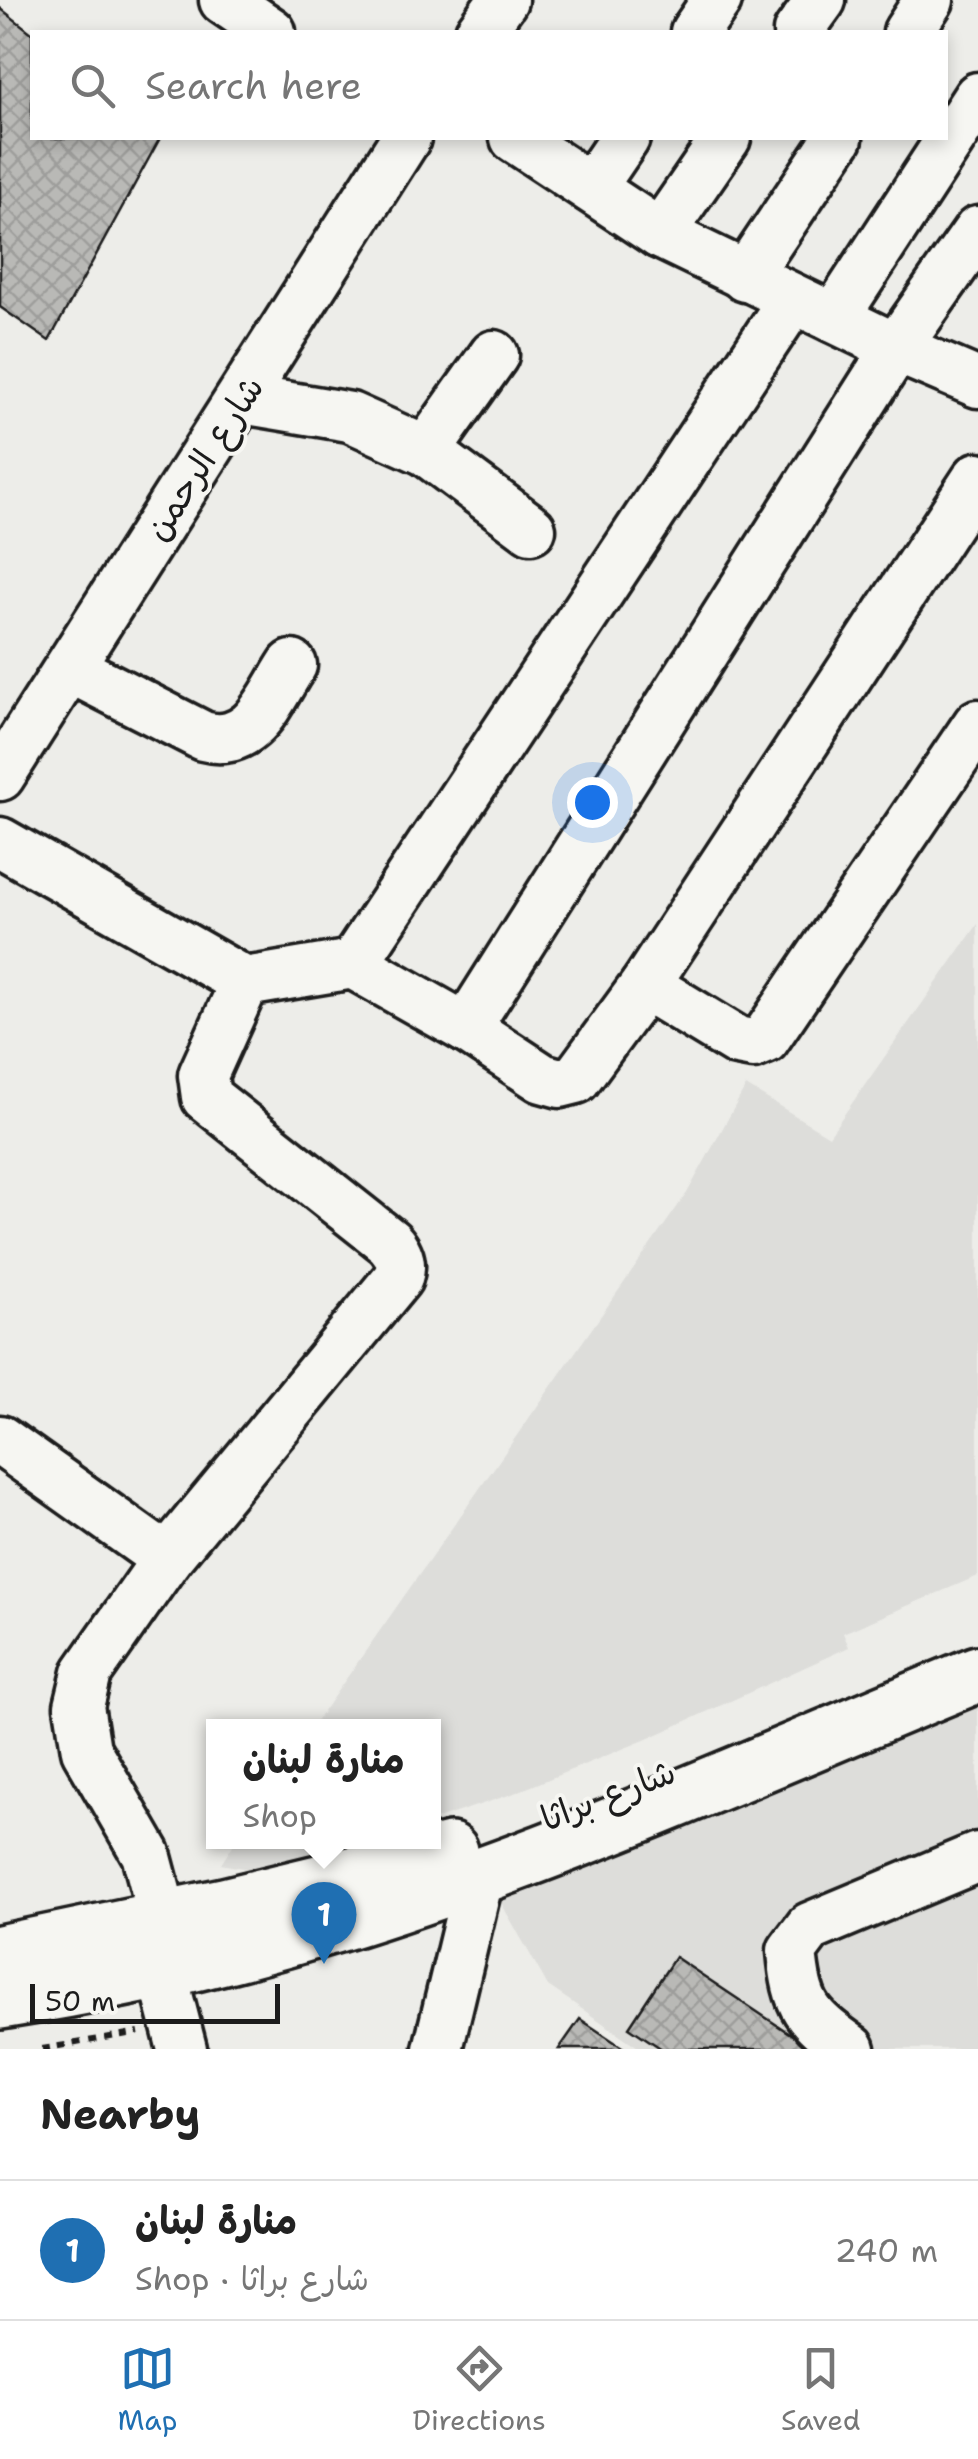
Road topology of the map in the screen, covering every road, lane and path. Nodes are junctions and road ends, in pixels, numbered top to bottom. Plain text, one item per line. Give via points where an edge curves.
1 (224, 0) edge
2 (503, 0) edge
3 (717, 0) edge
4 (821, 0) edge
5 (929, 0) edge
6 (268, 30) edge
7 (481, 30) edge
8 (696, 30) edge
9 (799, 30) edge
10 (909, 30) edge
11 (978, 97) edge
12 (948, 135) edge
13 (405, 140) edge
14 (518, 140) edge
15 (624, 140) edge
16 (725, 140) edge
17 (837, 140) edge
18 (944, 140) edge
19 (591, 188) junction
20 (978, 231) edge
21 (660, 234) junction
22 (745, 277) junction
23 (813, 308) junction
24 (896, 348) junction
25 (494, 356) dead end
26 (978, 383) edge
27 (242, 399) junction
28 (426, 451) junction
29 (978, 478) edge
30 (531, 528) dead end
31 (292, 665) dead end
32 (70, 668) junction
33 (978, 724) edge
34 (0, 776) edge
35 (0, 842) edge
36 (353, 964) junction
37 (245, 982) junction
38 (645, 985) junction
39 (466, 1028) junction
40 (0, 1440) edge
41 (168, 1556) junction
42 (978, 1642) edge
43 (978, 1674) edge
44 (978, 1858) edge
45 (480, 1874) junction
46 (158, 1899) junction
47 (328, 1904) junction
48 (0, 1928) edge
49 (227, 1930) junction
50 (0, 1953) edge
51 (0, 2000) edge
52 (174, 2021) edge
53 (0, 2034) edge
54 (42, 2049) edge
55 (438, 2049) edge
56 (850, 2049) edge

1 - 6 street
2 - 7 street
3 - 8 street
4 - 9 street
5 - 10 street
11 - 12 street
13 - 27 street, شارع الرحمن
14 - 19 street
15 - 19 street
16 - 21 street
17 - 22 street
18 - 23 street
19 - 21 street
20 - 24 street
21 - 22 street
22 - 23 street
23 - 24 street
23 - 36 street
24 - 26 street
24 - 39 street
25 - 28 street
27 - 28 street via 350,418
27 - 32 street, شارع الرحمن
28 - 30 street
29 - 38 street
31 - 32 street via 244,734 220,740
32 - 34 street, شارع الرحمن
33 - 38 street via 765,1038 738,1042
35 - 37 street
36 - 37 street
36 - 39 street
37 - 41 street via 202,1075 206,1097 389,1242 402,1267
38 - 39 street via 576,1079 560,1084
40 - 41 street
41 - 46 street via 86,1673 79,1706 86,1750 146,1854
42 - 47 main road, شارع براثا
43 - 45 main road, شارع براثا
44 - 56 street via 810,1927 792,1951 804,2008
45 - 47 main road, شارع براثا
45 - 55 street
46 - 47 main road
46 - 48 main road
47 - 49 main road, شارع براثا
47 - 52 main road
49 - 50 main road
49 - 51 main road
52 - 53 main road
52 - 54 path

